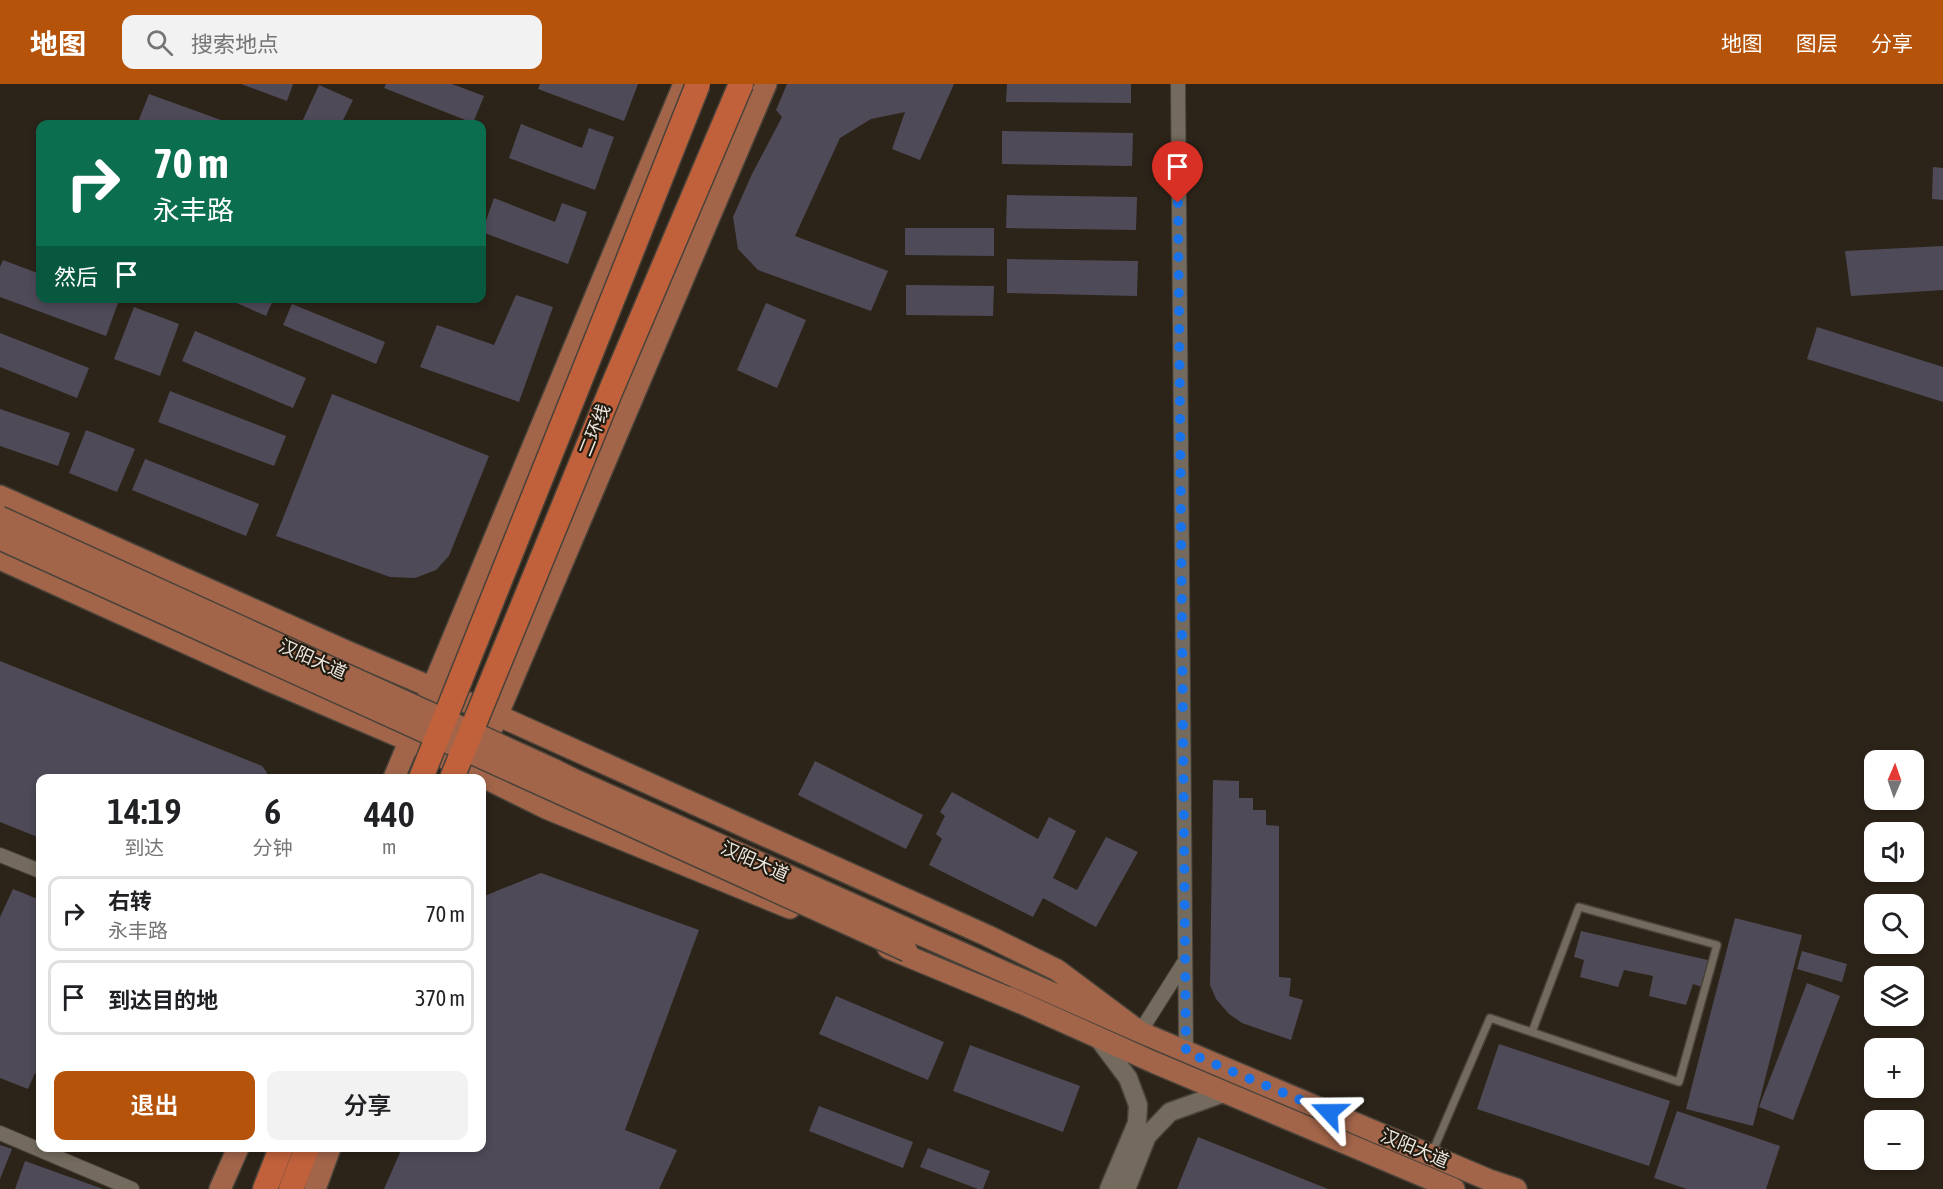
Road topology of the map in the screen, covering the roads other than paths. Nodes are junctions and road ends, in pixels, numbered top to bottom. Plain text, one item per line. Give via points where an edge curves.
1 (684, 84) edge
2 (698, 84) edge
3 (741, 84) edge
4 (766, 84) edge
5 (1178, 84) edge
6 (0, 496) edge
7 (0, 517) edge
8 (0, 539) edge
9 (0, 559) edge
10 (432, 687) junction
11 (499, 716) junction
12 (410, 741) junction
13 (396, 774) edge
14 (423, 774) edge
15 (462, 774) edge
16 (466, 774) edge
17 (466, 774) edge
18 (486, 784) edge
19 (0, 855) edge
20 (36, 869) edge
21 (1184, 964) junction
22 (1021, 1003) junction
23 (1140, 1032) junction
24 (1532, 1032) junction
25 (1098, 1038) junction
26 (1186, 1052) junction
27 (1226, 1092) junction
28 (0, 1133) edge
29 (36, 1148) edge
30 (45, 1152) edge
31 (236, 1152) edge
32 (279, 1152) edge
33 (305, 1152) edge
34 (329, 1152) edge
35 (1431, 1155) junction
36 (132, 1189) edge
37 (220, 1189) edge
38 (265, 1189) edge
39 (291, 1189) edge
40 (315, 1189) edge
41 (1109, 1189) edge
42 (1126, 1189) edge
43 (1454, 1189) edge
44 (1516, 1189) edge

1 - 10 main road
2 - 14 highway, 二环线, bridge
3 - 16 highway, 二环线, bridge via 611,390
4 - 11 main road
5 - 21 street
6 - 10 main road
7 - 23 main road, 汉阳大道, bridge
8 - 22 main road, 汉阳大道, bridge
9 - 12 main road, 汉阳大道
10 - 11 main road
10 - 12 main road
11 - 17 main road
11 - 23 main road via 1057,970
12 - 13 main road
12 - 15 main road, 汉阳大道
18 - 22 main road, 汉阳大道
19 - 20 street
21 - 23 street
21 - 26 street
22 - 25 main road, 汉阳大道
23 - 26 main road, 汉阳大道
24 - 24 lane via 1679,1082 1717,945 1579,907
24 - 35 lane via 1490,1018
25 - 27 main road, 汉阳大道
25 - 41 street via 1128,1078 1138,1105 1137,1123
26 - 35 main road, 汉阳大道
27 - 42 street via 1170,1112 1147,1136
27 - 43 main road, 汉阳大道
28 - 29 street
30 - 36 street
31 - 37 main road
32 - 38 highway
33 - 39 highway
34 - 40 main road
35 - 44 main road, 汉阳大道

